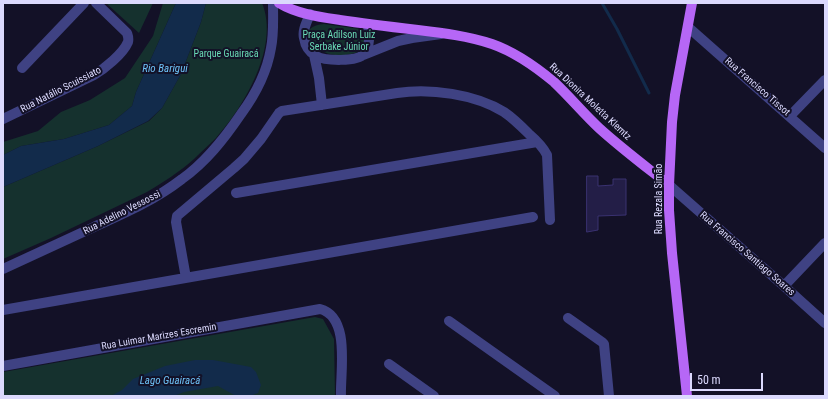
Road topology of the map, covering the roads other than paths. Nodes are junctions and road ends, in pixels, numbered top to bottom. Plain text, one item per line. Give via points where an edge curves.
1 (84, 3) edge
2 (96, 3) edge
3 (273, 3) edge
4 (279, 3) edge
5 (692, 3) edge
6 (310, 14) junction
7 (368, 24) junction
8 (688, 27) junction
9 (446, 34) junction
10 (314, 55) junction
11 (363, 55) junction
12 (22, 68) dead end
13 (825, 80) edge
14 (322, 105) junction
15 (790, 116) junction
16 (3, 119) edge
17 (537, 142) junction
18 (825, 148) edge
19 (669, 185) junction
20 (236, 193) dead end
21 (533, 217) dead end
22 (550, 220) dead end
23 (825, 243) edge
24 (3, 269) edge
25 (186, 278) junction
26 (784, 286) junction
27 (3, 310) edge
28 (568, 318) dead end
29 (449, 321) dead end
30 (825, 323) edge
31 (389, 364) dead end
32 (3, 366) edge
33 (341, 396) edge
34 (434, 396) edge
35 (555, 396) edge
36 (609, 396) edge
37 (687, 396) edge

1 - 12 street
2 - 16 street, Rua Natálio Scuissiato via 127,32 127,43 113,61 82,81
3 - 24 street, Rua Adelino Vessossi via 271,49 262,78 235,123 204,160 182,180 141,206
4 - 6 main road, Rua Dionira Moletta Klemtz
5 - 8 main road, Rua Rezala Simão
6 - 7 main road, Rua Dionira Moletta Klemtz
6 - 10 street via 304,38
7 - 9 main road, Rua Dionira Moletta Klemtz
7 - 11 street via 369,40
8 - 15 street, Rua Francisco Tissot
8 - 19 main road, Rua Rezala Simão via 675,95
9 - 11 street via 398,41
9 - 19 main road, Rua Dionira Moletta Klemtz via 480,40 525,60 554,82 613,140
10 - 11 street via 340,60
10 - 14 street
13 - 15 street
14 - 17 street via 405,91 452,94 494,106 521,125
14 - 25 street via 279,113 244,159 177,216
15 - 18 street, Rua Francisco Tissot
17 - 20 street
17 - 22 street via 547,155
19 - 26 street, Rua Francisco Santiago Soares
19 - 37 main road, Rua Rezala Simão via 672,253
21 - 25 street
23 - 26 street
25 - 27 street
26 - 30 street, Rua Francisco Santiago Soares
28 - 36 street via 604,344
29 - 35 street
31 - 34 street
32 - 33 street, Rua Luimar Marizes Escremin via 316,309 329,313 340,331

